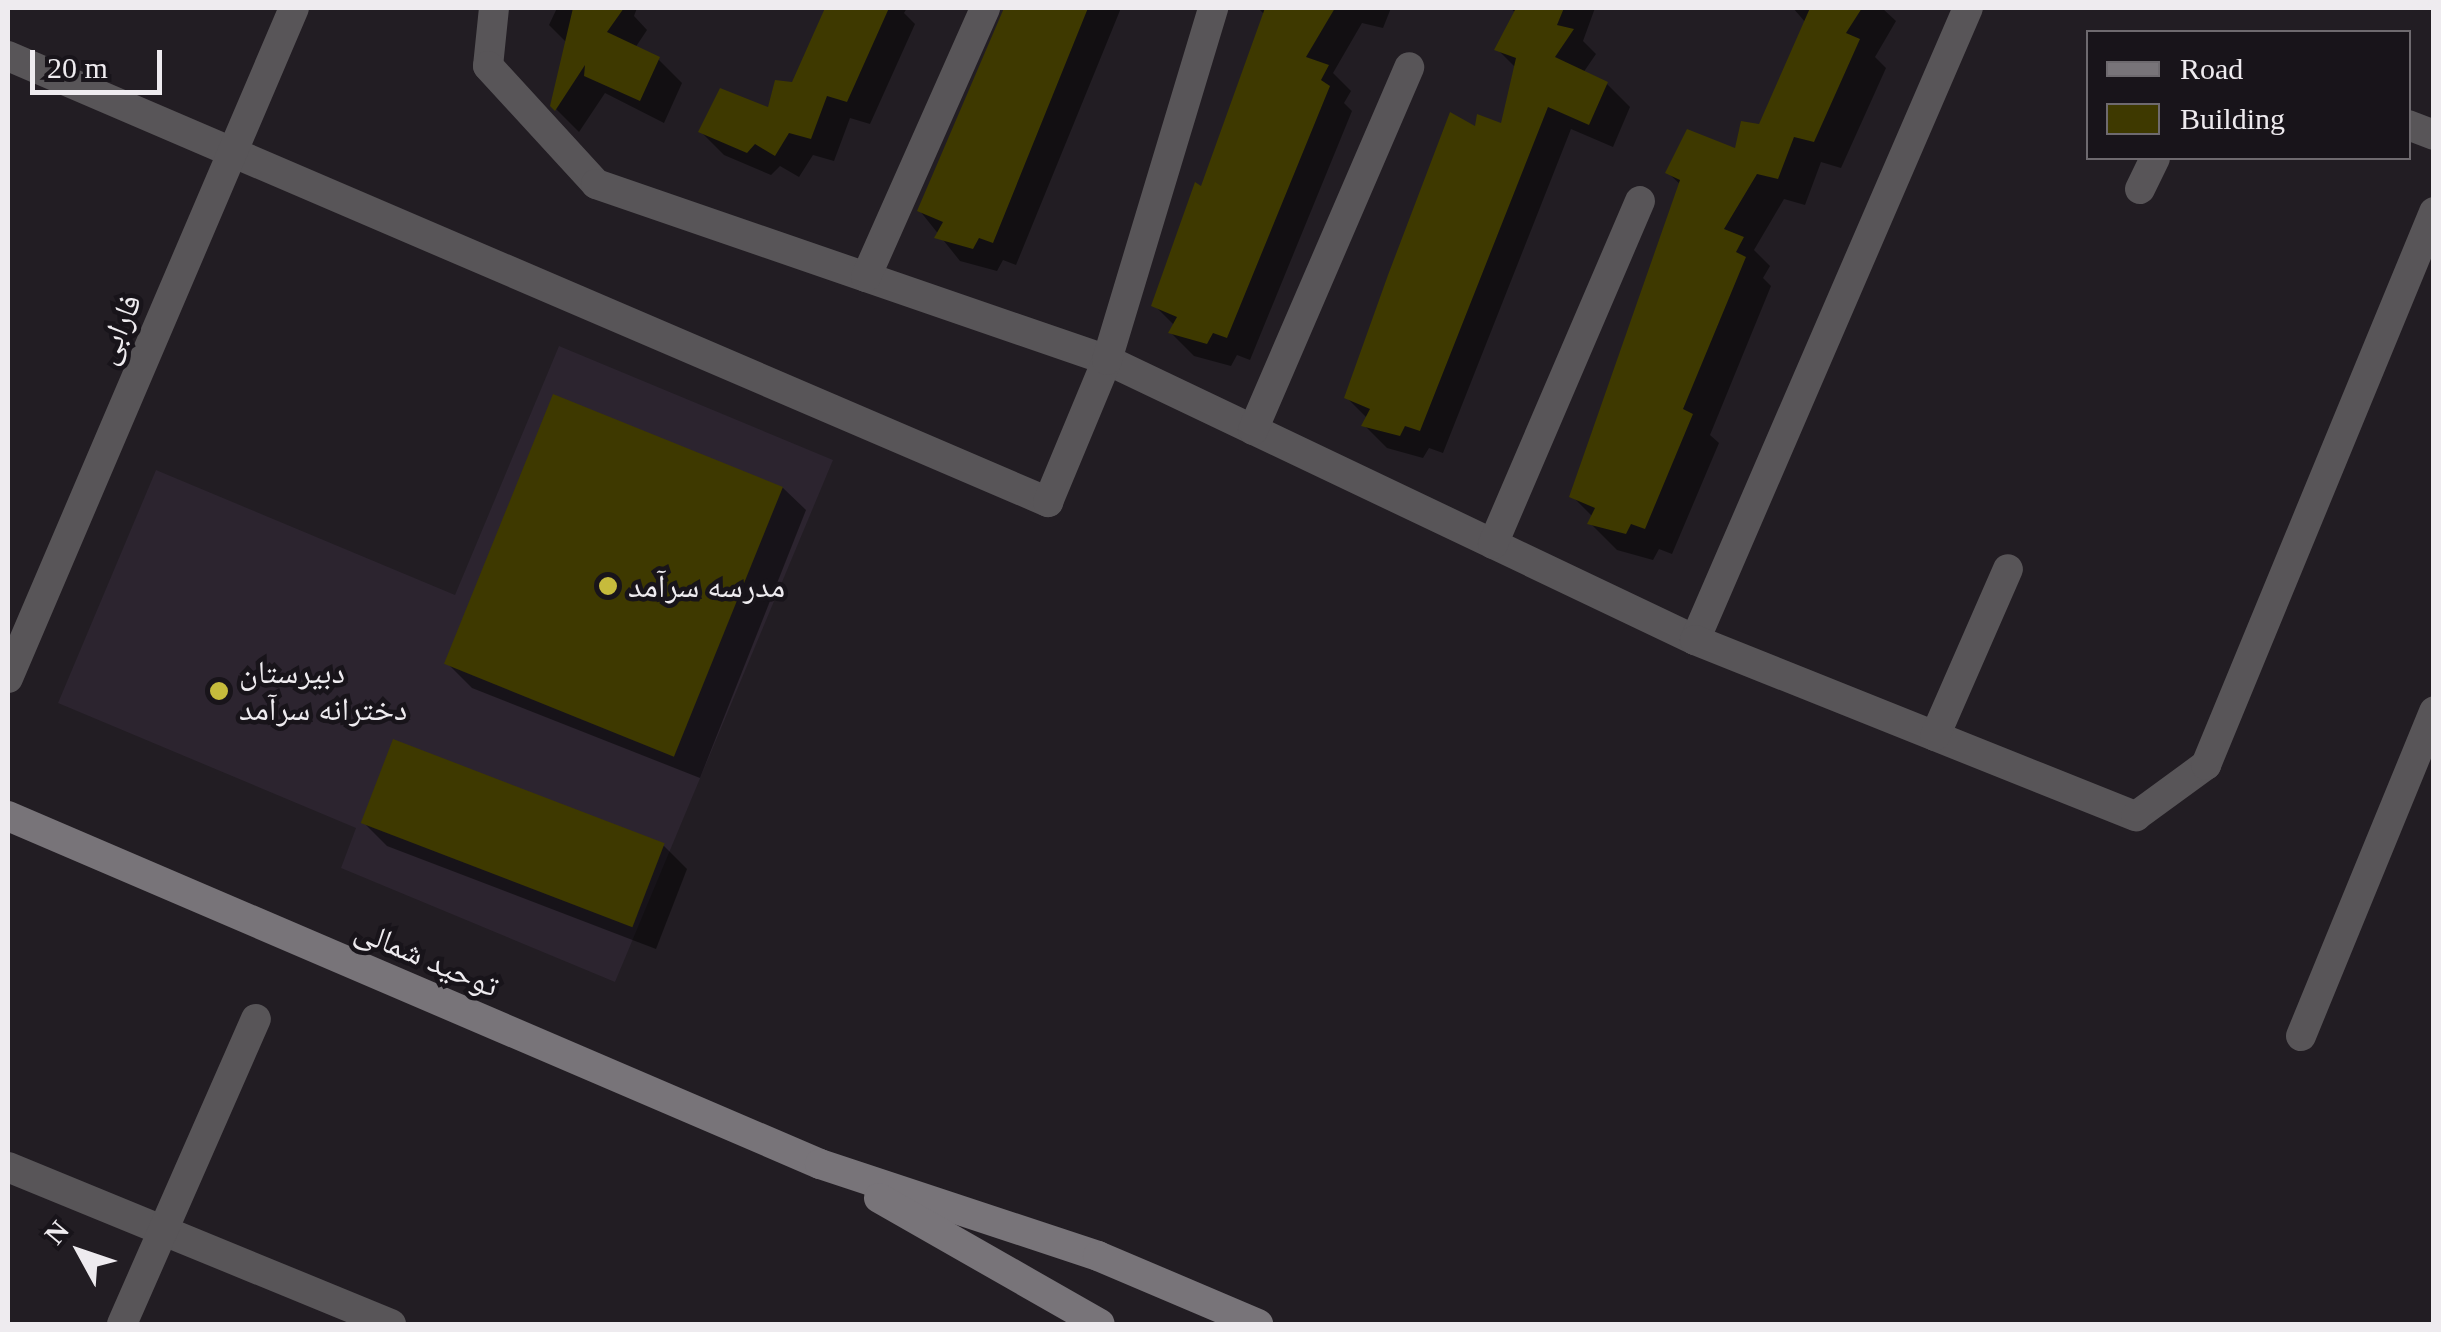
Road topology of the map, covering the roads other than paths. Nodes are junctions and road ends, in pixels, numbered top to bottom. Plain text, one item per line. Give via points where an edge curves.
1 (294, 8) edge
2 (494, 8) edge
3 (985, 8) edge
4 (1213, 8) edge
5 (1968, 8) edge
6 (8, 56) edge
7 (1409, 66) dead end
8 (232, 150) junction
9 (2153, 160) edge
10 (2140, 190) dead end
11 (1640, 201) dead end
12 (2434, 212) edge
13 (866, 277) junction
14 (1107, 360) junction
15 (1253, 430) junction
16 (1493, 544) junction
17 (2008, 569) dead end
18 (1696, 640) junction
19 (8, 678) edge
20 (2434, 711) edge
21 (1935, 736) junction
22 (8, 816) edge
23 (256, 1019) dead end
24 (2300, 1036) dead end
25 (820, 1164) junction
26 (8, 1167) edge
27 (164, 1232) junction
28 (122, 1324) edge
29 (391, 1324) edge
30 (1100, 1324) edge
31 (1258, 1324) edge

1 - 8 street, فارابی
2 - 13 street via 488,66 596,184
3 - 13 street
4 - 14 street
5 - 18 street
6 - 8 street
7 - 15 street
8 - 14 street via 1048,502
8 - 19 street, فارابی
9 - 10 street
11 - 16 street
12 - 21 street via 2206,765 2136,816
13 - 14 street
14 - 15 street
15 - 16 street
16 - 18 street
17 - 21 street
18 - 21 street
20 - 24 street
22 - 25 street, توحید شمالی
23 - 27 street
25 - 30 street
25 - 31 street via 1098,1256
26 - 27 street
27 - 28 street
27 - 29 street

